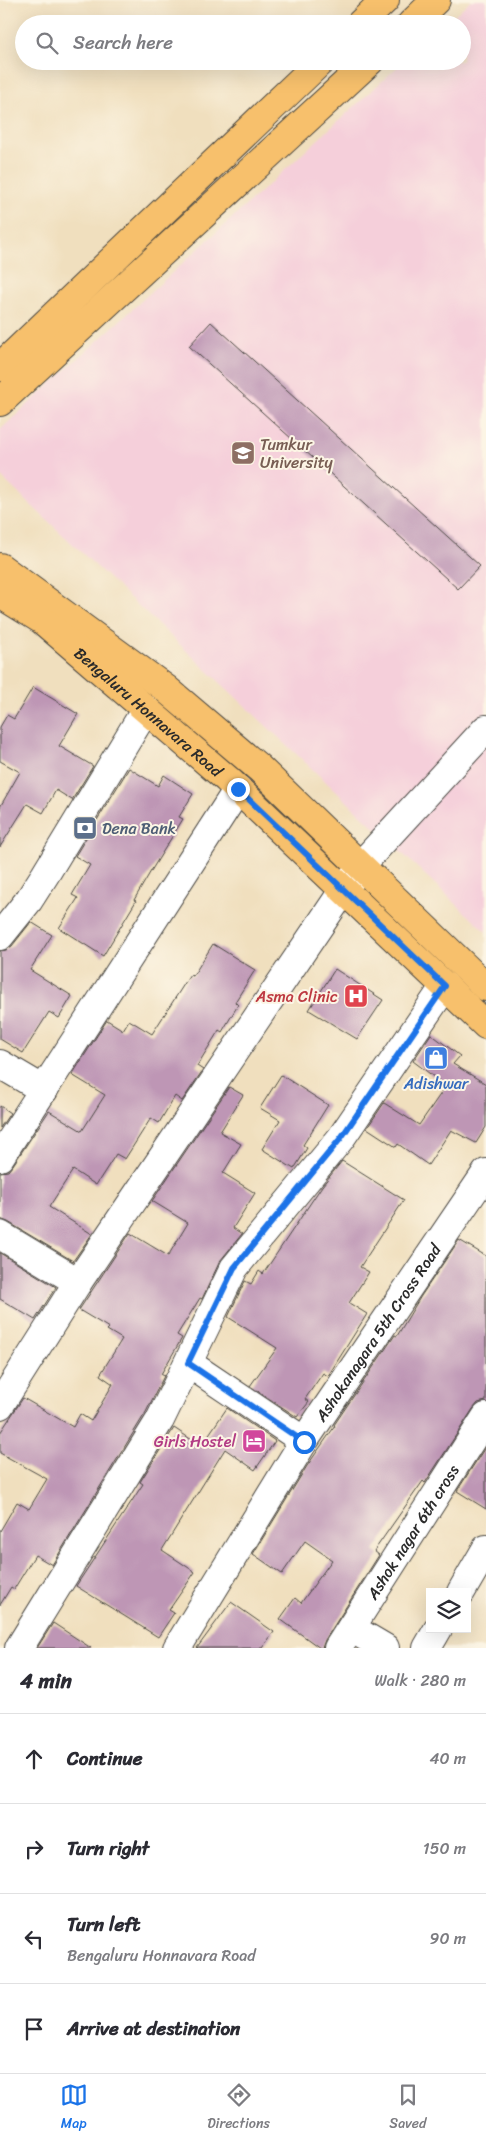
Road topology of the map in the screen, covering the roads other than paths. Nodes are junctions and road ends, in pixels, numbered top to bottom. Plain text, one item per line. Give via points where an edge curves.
1 (385, 0) edge
2 (436, 0) edge
3 (369, 15) edge
4 (420, 15) edge
5 (312, 70) edge
6 (360, 70) edge
7 (0, 367) edge
8 (0, 402) edge
9 (0, 567) edge
10 (0, 594) edge
11 (146, 709) junction
12 (486, 729) edge
13 (238, 789) junction
14 (360, 866) junction
15 (344, 890) junction
16 (0, 936) edge
17 (445, 986) junction
18 (486, 987) edge
19 (486, 1025) edge
20 (0, 1064) edge
21 (44, 1090) junction
22 (0, 1157) edge
23 (486, 1173) edge
24 (0, 1235) edge
25 (78, 1282) junction
26 (188, 1363) junction
27 (0, 1404) edge
28 (486, 1417) edge
29 (304, 1442) junction
30 (486, 1549) edge
31 (463, 1588) edge
32 (436, 1633) edge
33 (344, 1638) edge
34 (19, 1648) edge
35 (177, 1648) edge
36 (385, 1648) edge
37 (427, 1648) edge

1 - 3 main road
2 - 4 main road
5 - 7 main road
6 - 8 main road
9 - 14 main road, Bengaluru Honnavara Road via 165,688 259,768
10 - 11 main road, Bengaluru Honnavara Road via 42,620
11 - 13 main road, Bengaluru Honnavara Road
11 - 16 street via 29,900
12 - 14 street
13 - 15 main road, Bengaluru Honnavara Road
13 - 21 street
14 - 15 street
14 - 18 main road, Bengaluru Honnavara Road
15 - 17 main road, Bengaluru Honnavara Road
15 - 25 street
17 - 19 main road, Bengaluru Honnavara Road
17 - 26 street via 341,1138 234,1268
20 - 21 street
21 - 22 street
23 - 29 street, Ashokanagara 5th Cross Road
24 - 25 street
25 - 27 street
26 - 29 street
26 - 34 street via 160,1420
28 - 33 street, Ashok nagar 6th cross
29 - 35 street, Ashokanagara 5th Cross Road
30 - 31 street
32 - 37 street
33 - 36 street

